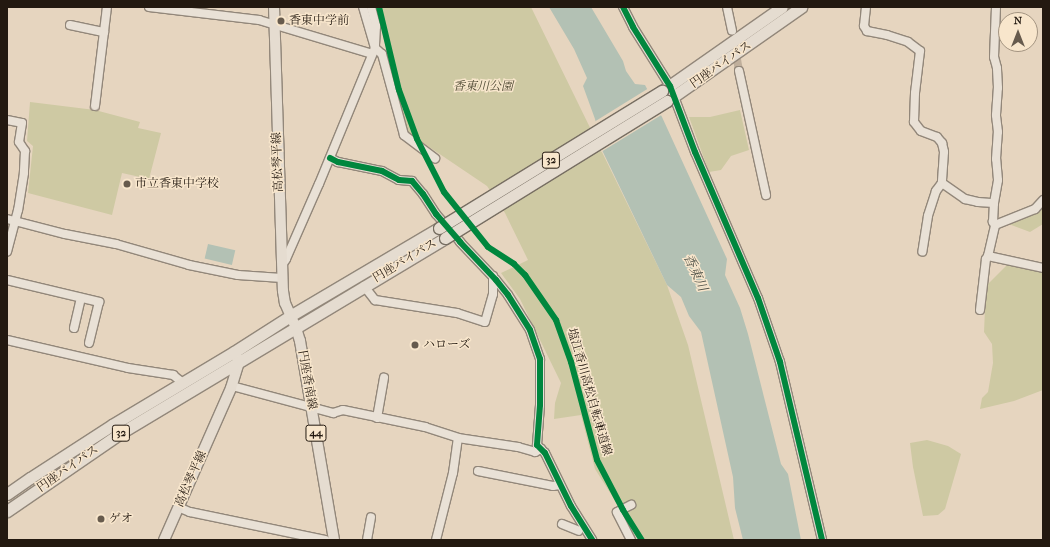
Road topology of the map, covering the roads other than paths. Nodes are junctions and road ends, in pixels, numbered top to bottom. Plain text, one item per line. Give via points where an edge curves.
1 (107, 7) edge
2 (149, 7) edge
3 (274, 7) edge
4 (363, 7) edge
5 (371, 7) edge
6 (623, 7) edge
7 (727, 7) edge
8 (782, 7) edge
9 (801, 7) edge
10 (866, 7) edge
11 (996, 7) edge
12 (160, 8) edge
13 (70, 25) dead end
14 (275, 26) junction
15 (732, 30) dead end
16 (104, 32) junction
17 (373, 51) junction
18 (739, 71) tunnel mouth
19 (668, 94) junction
20 (95, 106) dead end
21 (7, 120) edge
22 (330, 158) junction
23 (434, 158) dead end
24 (942, 183) junction
25 (766, 195) dead end
26 (1043, 200) edge
27 (994, 203) junction
28 (11, 220) edge
29 (995, 225) junction
30 (442, 233) junction
31 (7, 252) edge
32 (922, 252) dead end
33 (988, 256) junction
34 (281, 266) junction
35 (1043, 268) edge
36 (493, 276) junction
37 (282, 278) junction
38 (7, 280) edge
39 (364, 286) junction
40 (81, 298) junction
41 (980, 310) dead end
42 (290, 316) junction
43 (74, 328) dead end
44 (296, 328) junction
45 (7, 340) edge
46 (89, 342) dead end
47 (237, 357) junction
48 (384, 378) dead end
49 (183, 383) junction
50 (232, 386) junction
51 (312, 406) junction
52 (377, 418) junction
53 (458, 438) junction
54 (541, 448) junction
55 (478, 471) dead end
56 (560, 485) junction
57 (7, 494) edge
58 (631, 505) dead end
59 (178, 507) junction
60 (7, 511) edge
61 (371, 517) dead end
62 (562, 524) dead end
63 (581, 529) junction
64 (299, 537) edge
65 (164, 540) edge
66 (325, 540) edge
67 (334, 540) edge
68 (367, 540) edge
69 (436, 540) edge
70 (578, 540) edge
71 (592, 540) edge
72 (631, 540) edge
73 (822, 540) edge

1 - 16 street
2 - 12 street
3 - 14 main road, 高松琴平線
4 - 17 street
5 - 17 street via 376,26
6 - 19 street
7 - 15 street
8 - 19 highway, 円座バイパス / 32
9 - 19 highway, 円座バイパス / 32
10 - 24 street via 864,26 867,31 908,42 920,51 913,116 921,131 937,137 942,143
11 - 27 street via 994,57 998,88 998,180
12 - 14 street via 259,20
13 - 16 street
14 - 17 street
14 - 34 main road, 高松琴平線
16 - 20 street
17 - 22 street
17 - 23 street via 382,54 404,135
18 - 25 street
19 - 30 highway, 円座バイパス / 32, bridge
19 - 73 street via 758,298 780,362
21 - 28 street via 22,123 19,142 25,151 24,173
22 - 34 street
22 - 36 street via 382,171 399,180 412,181 450,231
24 - 27 street via 965,199
24 - 32 street via 936,191 928,216
26 - 29 street via 1035,210
27 - 29 street
28 - 31 street
28 - 37 street via 116,244 189,266 238,275
29 - 33 street
30 - 39 highway, 円座バイパス / 32
30 - 42 highway, 円座バイパス / 32
33 - 35 street
33 - 41 street
34 - 37 main road, 高松琴平線
36 - 39 street via 493,294 485,322 457,313 375,300
36 - 54 street via 530,330 540,359 537,445
37 - 42 main road, 高松琴平線 via 285,303
38 - 40 street
39 - 44 highway, 円座バイパス / 32
40 - 43 street
40 - 46 street via 99,302
42 - 44 main road, 円座香南線 / 44
42 - 47 highway, 円座バイパス / 32
44 - 47 highway, 円座バイパス / 32
44 - 51 main road, 円座香南線 / 44
45 - 49 street via 121,367 173,375
47 - 49 highway, 円座バイパス / 32
47 - 50 main road, 高松琴平線
47 - 60 highway, 円座バイパス / 32
48 - 52 street
49 - 57 highway, 円座バイパス / 32 via 112,425
50 - 51 street
50 - 59 main road, 高松琴平線
51 - 52 street via 333,413 343,410
51 - 67 main road, 円座香南線 / 44
52 - 53 street via 425,427
53 - 54 street via 536,452
53 - 69 street via 453,473
54 - 56 street
55 - 56 street via 553,486
56 - 63 street
58 - 72 street via 617,512
59 - 64 street
59 - 65 main road, 高松琴平線
61 - 68 street
62 - 63 street
63 - 70 street
63 - 71 street
64 - 66 street

